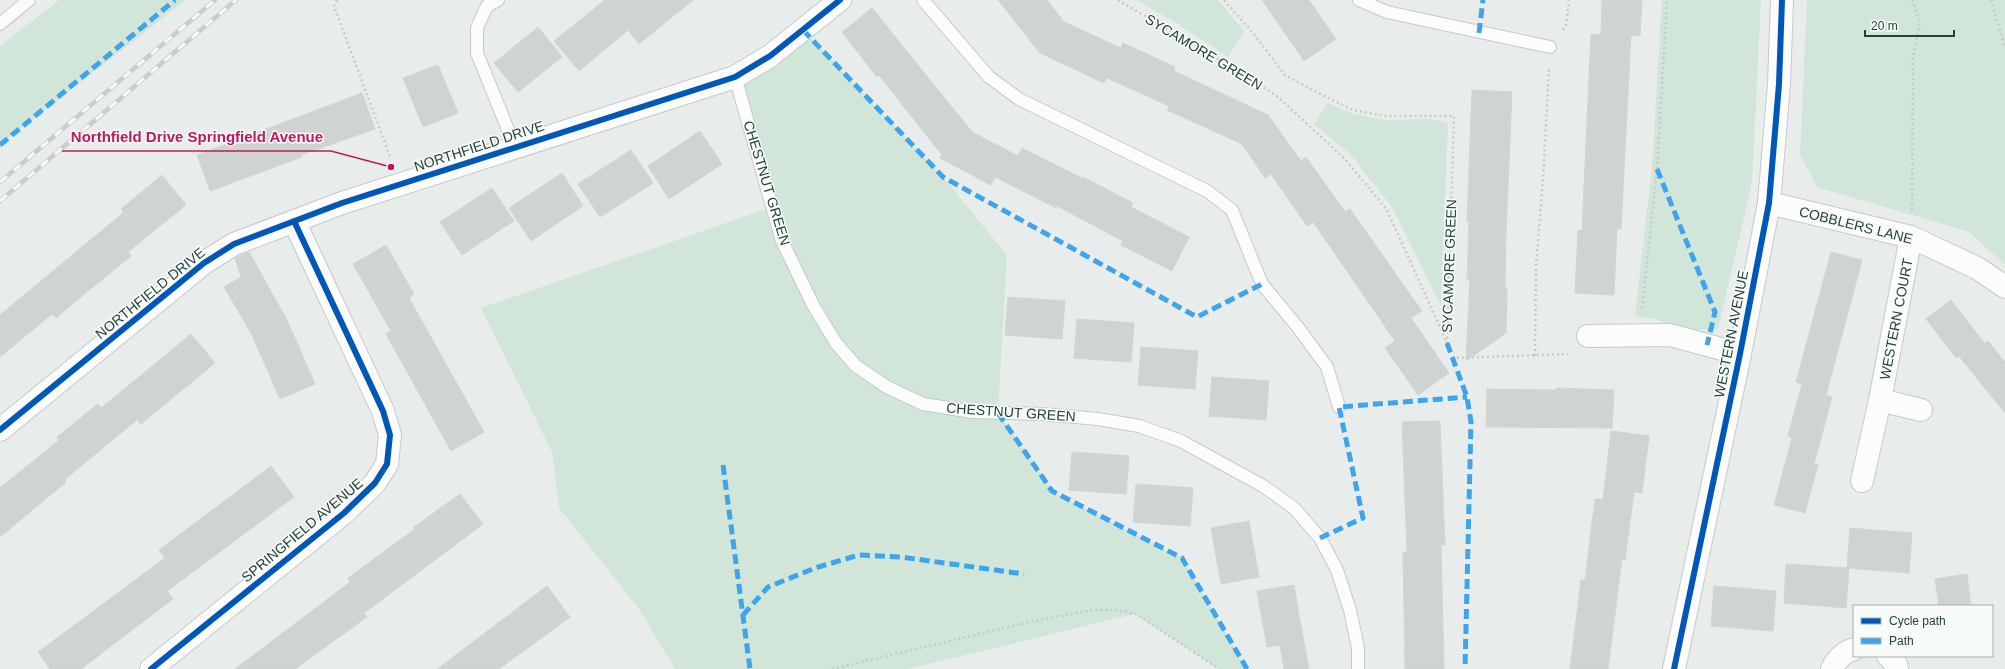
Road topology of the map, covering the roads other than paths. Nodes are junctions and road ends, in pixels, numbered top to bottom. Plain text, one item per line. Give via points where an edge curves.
1 (29, 0) edge
2 (498, 0) edge
3 (840, 0) edge
4 (923, 0) edge
5 (1359, 0) edge
6 (1782, 0) edge
7 (0, 24) edge
8 (1550, 47) road end
9 (735, 77) junction
10 (515, 146) junction
11 (1769, 203) junction
12 (294, 221) junction
13 (1911, 237) junction
14 (2005, 287) edge
15 (1588, 336) road end
16 (1740, 354) junction
17 (1880, 400) junction
18 (1339, 407) dead end
19 (1921, 410) dead end
20 (0, 430) edge
21 (1862, 481) dead end
22 (1853, 649) edge
23 (1889, 657) edge
24 (151, 669) edge
25 (1358, 669) edge
26 (1674, 669) edge
27 (1832, 669) edge
28 (1897, 669) edge

1 - 7 lane
2 - 10 lane via 487,6 477,28 477,53
3 - 9 street, NORTHFIELD DRIVE via 770,56
4 - 18 lane via 988,78 1013,95 1207,191 1232,210 1262,284 1327,367
5 - 8 lane via 1388,12
6 - 11 street, WESTERN AVENUE via 1779,84
9 - 10 street, NORTHFIELD DRIVE
9 - 25 lane, CHESTNUT GREEN via 782,241 813,305 836,343 856,366 887,387 923,404 973,412 1042,414 1139,426 1181,441 1263,486 1294,508 1320,538 1337,570 1358,648
10 - 12 street, NORTHFIELD DRIVE
11 - 13 street, COBBLERS LANE
11 - 16 street, WESTERN AVENUE
12 - 20 street, NORTHFIELD DRIVE via 234,244 204,263
12 - 24 street, SPRINGFIELD AVENUE via 383,411 390,435 387,464 375,483 344,513
13 - 14 street, COBBLERS LANE via 1977,268
13 - 17 street, WESTERN COURT
15 - 16 street via 1670,335
16 - 26 street, WESTERN AVENUE
17 - 19 street, WESTERN COURT
17 - 21 street, WESTERN COURT
22 - 27 street via 1835,661
23 - 28 street

